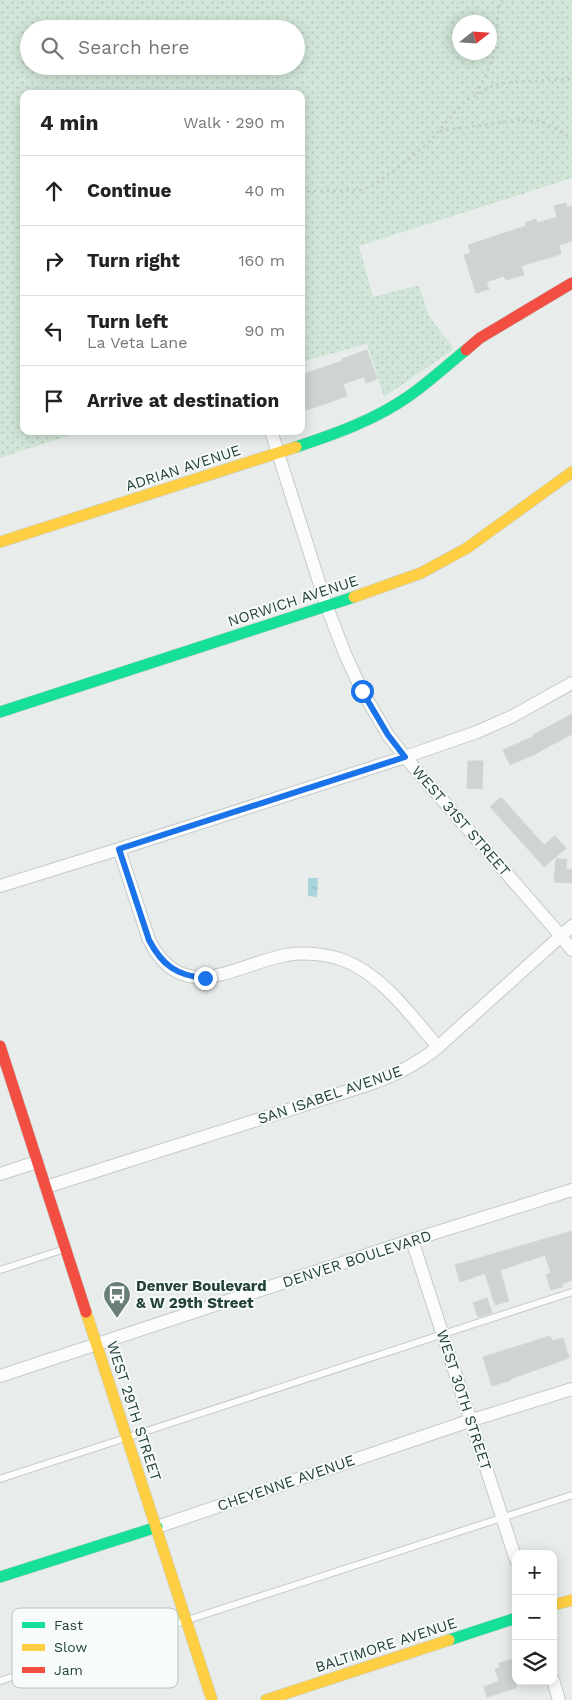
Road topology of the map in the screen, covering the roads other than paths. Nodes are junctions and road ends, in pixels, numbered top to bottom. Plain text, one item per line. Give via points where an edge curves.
1 (572, 283) edge
2 (272, 435) edge
3 (278, 453) junction
4 (572, 472) edge
5 (0, 542) edge
6 (327, 606) junction
7 (572, 683) edge
8 (0, 712) edge
9 (405, 757) junction
10 (119, 849) junction
11 (0, 886) edge
12 (572, 926) edge
13 (561, 936) junction
14 (572, 950) edge
15 (0, 1046) edge
16 (438, 1047) junction
17 (37, 1162) junction
18 (0, 1174) edge
19 (46, 1187) junction
20 (572, 1190) edge
21 (412, 1240) junction
22 (66, 1249) junction
23 (0, 1270) edge
24 (572, 1292) edge
25 (442, 1334) junction
26 (97, 1345) junction
27 (0, 1376) edge
28 (572, 1389) edge
29 (470, 1421) junction
30 (127, 1437) junction
31 (0, 1479) edge
32 (572, 1495) edge
33 (502, 1517) junction
34 (156, 1526) junction
35 (513, 1550) edge
36 (0, 1577) edge
37 (572, 1600) edge
38 (557, 1605) edge
39 (512, 1619) edge
40 (187, 1621) junction
41 (178, 1624) edge
42 (12, 1677) edge
43 (0, 1681) edge
44 (554, 1685) edge
45 (212, 1700) edge
46 (266, 1700) edge
47 (559, 1700) edge

1 - 3 street, ADRIAN AVENUE via 480,338 410,396 380,414 330,436
2 - 3 street, WEST 31ST STREET
3 - 5 street, ADRIAN AVENUE
3 - 6 street, WEST 31ST STREET
4 - 6 street, NORWICH AVENUE via 468,548 422,573
6 - 8 street, NORWICH AVENUE
6 - 9 street, WEST 31ST STREET via 362,691
7 - 9 street via 477,732
9 - 10 street
9 - 13 street, WEST 31ST STREET
10 - 11 street
10 - 16 street via 149,940 165,964 192,977 205,978 288,955 335,958 378,981
12 - 13 street, SAN ISABEL AVENUE
13 - 14 street, WEST 31ST STREET
13 - 16 street, SAN ISABEL AVENUE
15 - 17 street, WEST 29TH STREET
16 - 19 street, SAN ISABEL AVENUE via 388,1078
17 - 18 street
17 - 19 street, WEST 29TH STREET
19 - 22 street, WEST 29TH STREET
20 - 21 street, DENVER BOULEVARD
21 - 25 street, WEST 30TH STREET
21 - 26 street, DENVER BOULEVARD
22 - 23 lane
22 - 26 street, WEST 29TH STREET
24 - 25 lane
25 - 29 street, WEST 30TH STREET
25 - 30 lane
26 - 27 street, DENVER BOULEVARD
26 - 30 street, WEST 29TH STREET
28 - 29 street, CHEYENNE AVENUE
29 - 33 street, WEST 30TH STREET
29 - 34 street, CHEYENNE AVENUE
30 - 31 lane
30 - 34 street, WEST 29TH STREET
32 - 33 lane
33 - 35 street, WEST 30TH STREET
33 - 40 lane
34 - 36 street, CHEYENNE AVENUE
34 - 40 street, WEST 29TH STREET
37 - 38 street
39 - 46 street, BALTIMORE AVENUE
40 - 41 lane
40 - 45 street, WEST 29TH STREET
42 - 43 lane
44 - 47 street

